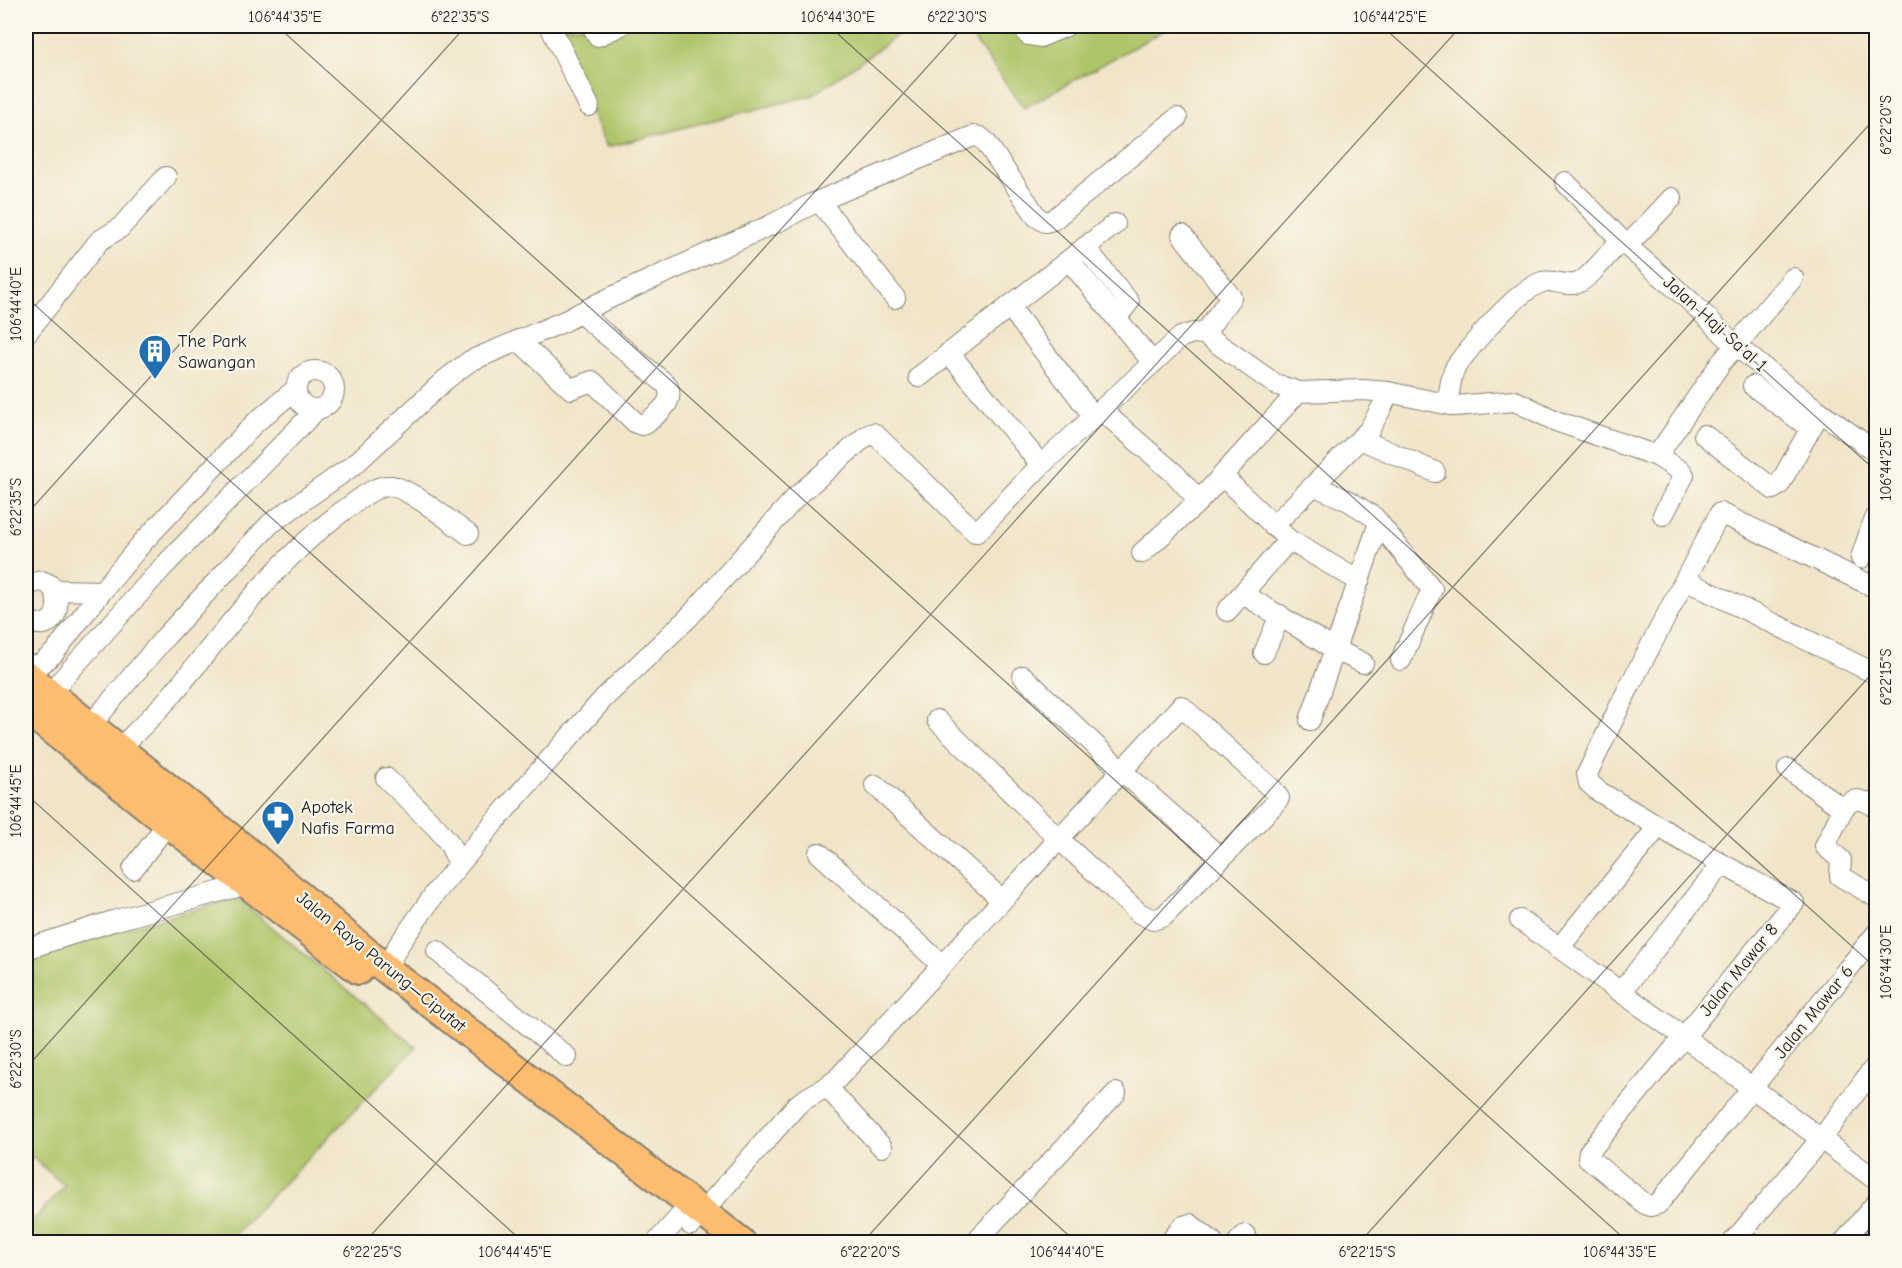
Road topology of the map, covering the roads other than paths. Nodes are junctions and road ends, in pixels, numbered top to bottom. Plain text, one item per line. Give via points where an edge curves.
1 (550, 26) edge
2 (592, 26) edge
3 (620, 26) edge
4 (1023, 26) edge
5 (1066, 26) edge
6 (590, 105) dead end
7 (1178, 118) dead end
8 (166, 177) dead end
9 (1564, 182) dead end
10 (1672, 198) dead end
11 (819, 201) junction
12 (1115, 224) dead end
13 (1182, 236) dead end
14 (1624, 243) junction
15 (1085, 247) junction
16 (1069, 260) junction
17 (1793, 278) dead end
18 (895, 298) dead end
19 (1009, 306) junction
20 (580, 313) junction
21 (1116, 318) junction
22 (26, 334) edge
23 (1204, 334) junction
24 (518, 340) junction
25 (1735, 345) junction
26 (949, 353) junction
27 (1153, 363) junction
28 (919, 376) dead end
29 (1754, 386) dead end
30 (296, 389) junction
31 (1298, 392) junction
32 (1388, 392) junction
33 (1447, 404) junction
34 (318, 409) junction
35 (1098, 413) junction
36 (1815, 420) junction
37 (1704, 435) dead end
38 (1360, 439) junction
39 (1876, 452) edge
40 (1657, 456) junction
41 (1041, 465) junction
42 (1435, 472) dead end
43 (1222, 476) junction
44 (1315, 486) junction
45 (184, 499) junction
46 (1200, 501) junction
47 (1663, 515) dead end
48 (1876, 517) edge
49 (208, 521) junction
50 (1379, 524) junction
51 (1273, 526) junction
52 (468, 534) dead end
53 (1289, 540) junction
54 (1142, 553) dead end
55 (1862, 558) dead end
56 (1685, 580) junction
57 (1359, 581) junction
58 (26, 587) edge
59 (1876, 588) edge
60 (54, 590) junction
61 (102, 591) junction
62 (1243, 594) junction
63 (1227, 611) dead end
64 (57, 612) junction
65 (1280, 615) junction
66 (26, 619) edge
67 (80, 619) junction
68 (105, 632) junction
69 (1334, 649) junction
70 (1264, 653) dead end
71 (1401, 660) dead end
72 (1364, 663) dead end
73 (26, 667) edge
74 (1876, 674) edge
75 (26, 675) edge
76 (1023, 676) dead end
77 (49, 694) junction
78 (26, 709) edge
79 (937, 720) dead end
80 (1310, 720) dead end
81 (90, 726) junction
82 (110, 759) junction
83 (1788, 769) dead end
84 (1122, 771) junction
85 (386, 778) dead end
86 (875, 785) dead end
87 (1876, 807) edge
88 (1843, 809) junction
89 (168, 823) junction
90 (1658, 827) junction
91 (1059, 839) junction
92 (819, 853) dead end
93 (1221, 858) junction
94 (459, 864) junction
95 (1722, 864) junction
96 (133, 869) dead end
97 (247, 884) junction
98 (1876, 897) edge
99 (1002, 900) junction
100 (1520, 920) dead end
101 (1876, 934) edge
102 (1559, 948) junction
103 (26, 949) edge
104 (437, 951) dead end
105 (942, 964) junction
106 (386, 969) junction
107 (1621, 992) junction
108 (1684, 1037) junction
109 (465, 1041) junction
110 (567, 1057) dead end
111 (1876, 1065) edge
112 (827, 1088) junction
113 (1752, 1089) junction
114 (1116, 1093) dead end
115 (1822, 1138) junction
116 (882, 1147) dead end
117 (1876, 1180) edge
118 (1876, 1203) edge
119 (695, 1220) edge
120 (657, 1242) edge
121 (741, 1242) edge
122 (975, 1242) edge
123 (1170, 1242) edge
124 (1213, 1242) edge
125 (1733, 1242) edge
126 (1844, 1242) edge

1 - 6 street
2 - 3 street via 598,36
4 - 5 street via 1028,35 1040,37
7 - 11 street via 1053,220 1045,222 1036,217 985,141 973,136
8 - 22 street via 120,228 99,241
9 - 14 street, Jalan Haji Sa'al 1
10 - 14 street
11 - 18 street
11 - 20 street
12 - 15 street
13 - 23 street via 1232,297
14 - 25 street, Jalan Haji Sa'al 1
14 - 33 street via 1583,281 1572,285 1543,282 1521,296 1456,366
15 - 16 street
15 - 21 street via 1129,302
16 - 19 street
16 - 21 street
17 - 25 street
19 - 26 street
19 - 35 street
20 - 24 street
20 - 24 street via 667,385 670,401 647,423 636,423 592,381 571,389
21 - 27 street
23 - 27 street via 1181,337
23 - 31 street via 1275,384
24 - 81 street via 470,361 355,464 270,524 166,636
25 - 36 street, Jalan Haji Sa'al 1
25 - 40 street
26 - 28 street
26 - 41 street
27 - 35 street
29 - 36 street
30 - 34 street via 304,406
30 - 34 street via 306,373 325,373 333,384 333,397
30 - 45 street via 255,423
31 - 32 street
31 - 43 street
32 - 33 street
32 - 38 street via 1376,420
33 - 40 street via 1515,401 1556,422
34 - 49 street
35 - 41 street
35 - 46 street via 1158,458
36 - 37 street via 1779,485 1773,489
36 - 39 street, Jalan Haji Sa'al 1
38 - 42 street
38 - 44 street
40 - 47 street via 1684,475
41 - 94 street via 975,532 879,438 873,434 866,436 797,496 689,618 604,698
43 - 46 street
43 - 51 street
44 - 50 street via 1368,512
44 - 51 street
45 - 49 street
45 - 61 street
46 - 54 street
48 - 55 street
49 - 68 street
50 - 57 street
50 - 71 street via 1432,589
51 - 53 street
52 - 82 street via 405,491 392,486 370,492 299,548
53 - 57 street
53 - 62 street
56 - 59 street via 1720,513
56 - 74 street
56 - 90 street via 1587,774 1593,788
57 - 69 street
58 - 60 street via 36,582
60 - 61 street
60 - 64 street via 58,597
61 - 67 street
62 - 63 street
62 - 65 street
64 - 66 street via 40,624
64 - 67 street
65 - 69 street
65 - 70 street
67 - 68 street
67 - 73 street via 48,659
68 - 77 street
69 - 72 street
69 - 80 street
75 - 77 highway, Jalan Raya Parung—Ciputat
76 - 84 street
77 - 81 highway, Jalan Raya Parung—Ciputat
78 - 82 highway, Jalan Raya Parung—Ciputat
79 - 91 street
81 - 82 highway, Jalan Raya Parung—Ciputat
82 - 89 highway, Jalan Raya Parung—Ciputat
82 - 106 highway, Jalan Raya Parung—Ciputat via 243,848
83 - 88 street
84 - 91 street
84 - 93 street
84 - 93 street via 1181,706 1279,798
85 - 94 street via 437,828
86 - 99 street
87 - 88 street via 1852,799
88 - 98 street via 1825,846 1841,861 1840,876
89 - 96 street
89 - 97 highway, Jalan Raya Parung—Ciputat
90 - 95 street
90 - 102 street
91 - 93 street via 1139,913 1153,920 1164,916
91 - 99 street
92 - 105 street
94 - 106 street via 415,921
95 - 107 street
95 - 108 street, Jalan Mawar 8 via 1794,903
97 - 103 street
97 - 109 highway, Jalan Raya Parung—Ciputat
99 - 105 street
100 - 102 street
101 - 113 street, Jalan Mawar 6
102 - 107 street
104 - 110 street
105 - 112 street
106 - 109 highway, Jalan Raya Parung—Ciputat
107 - 108 street
108 - 113 street
108 - 113 street, Jalan Mawar 8 via 1587,1156 1645,1204 1658,1204
109 - 119 highway, Jalan Raya Parung—Ciputat
111 - 115 street
112 - 116 street
112 - 119 street via 797,1105
113 - 115 street
114 - 122 street
115 - 117 street
115 - 125 street
118 - 126 street
119 - 120 street
119 - 121 highway, Jalan Raya Parung—Ciputat
123 - 124 street via 1190,1224

